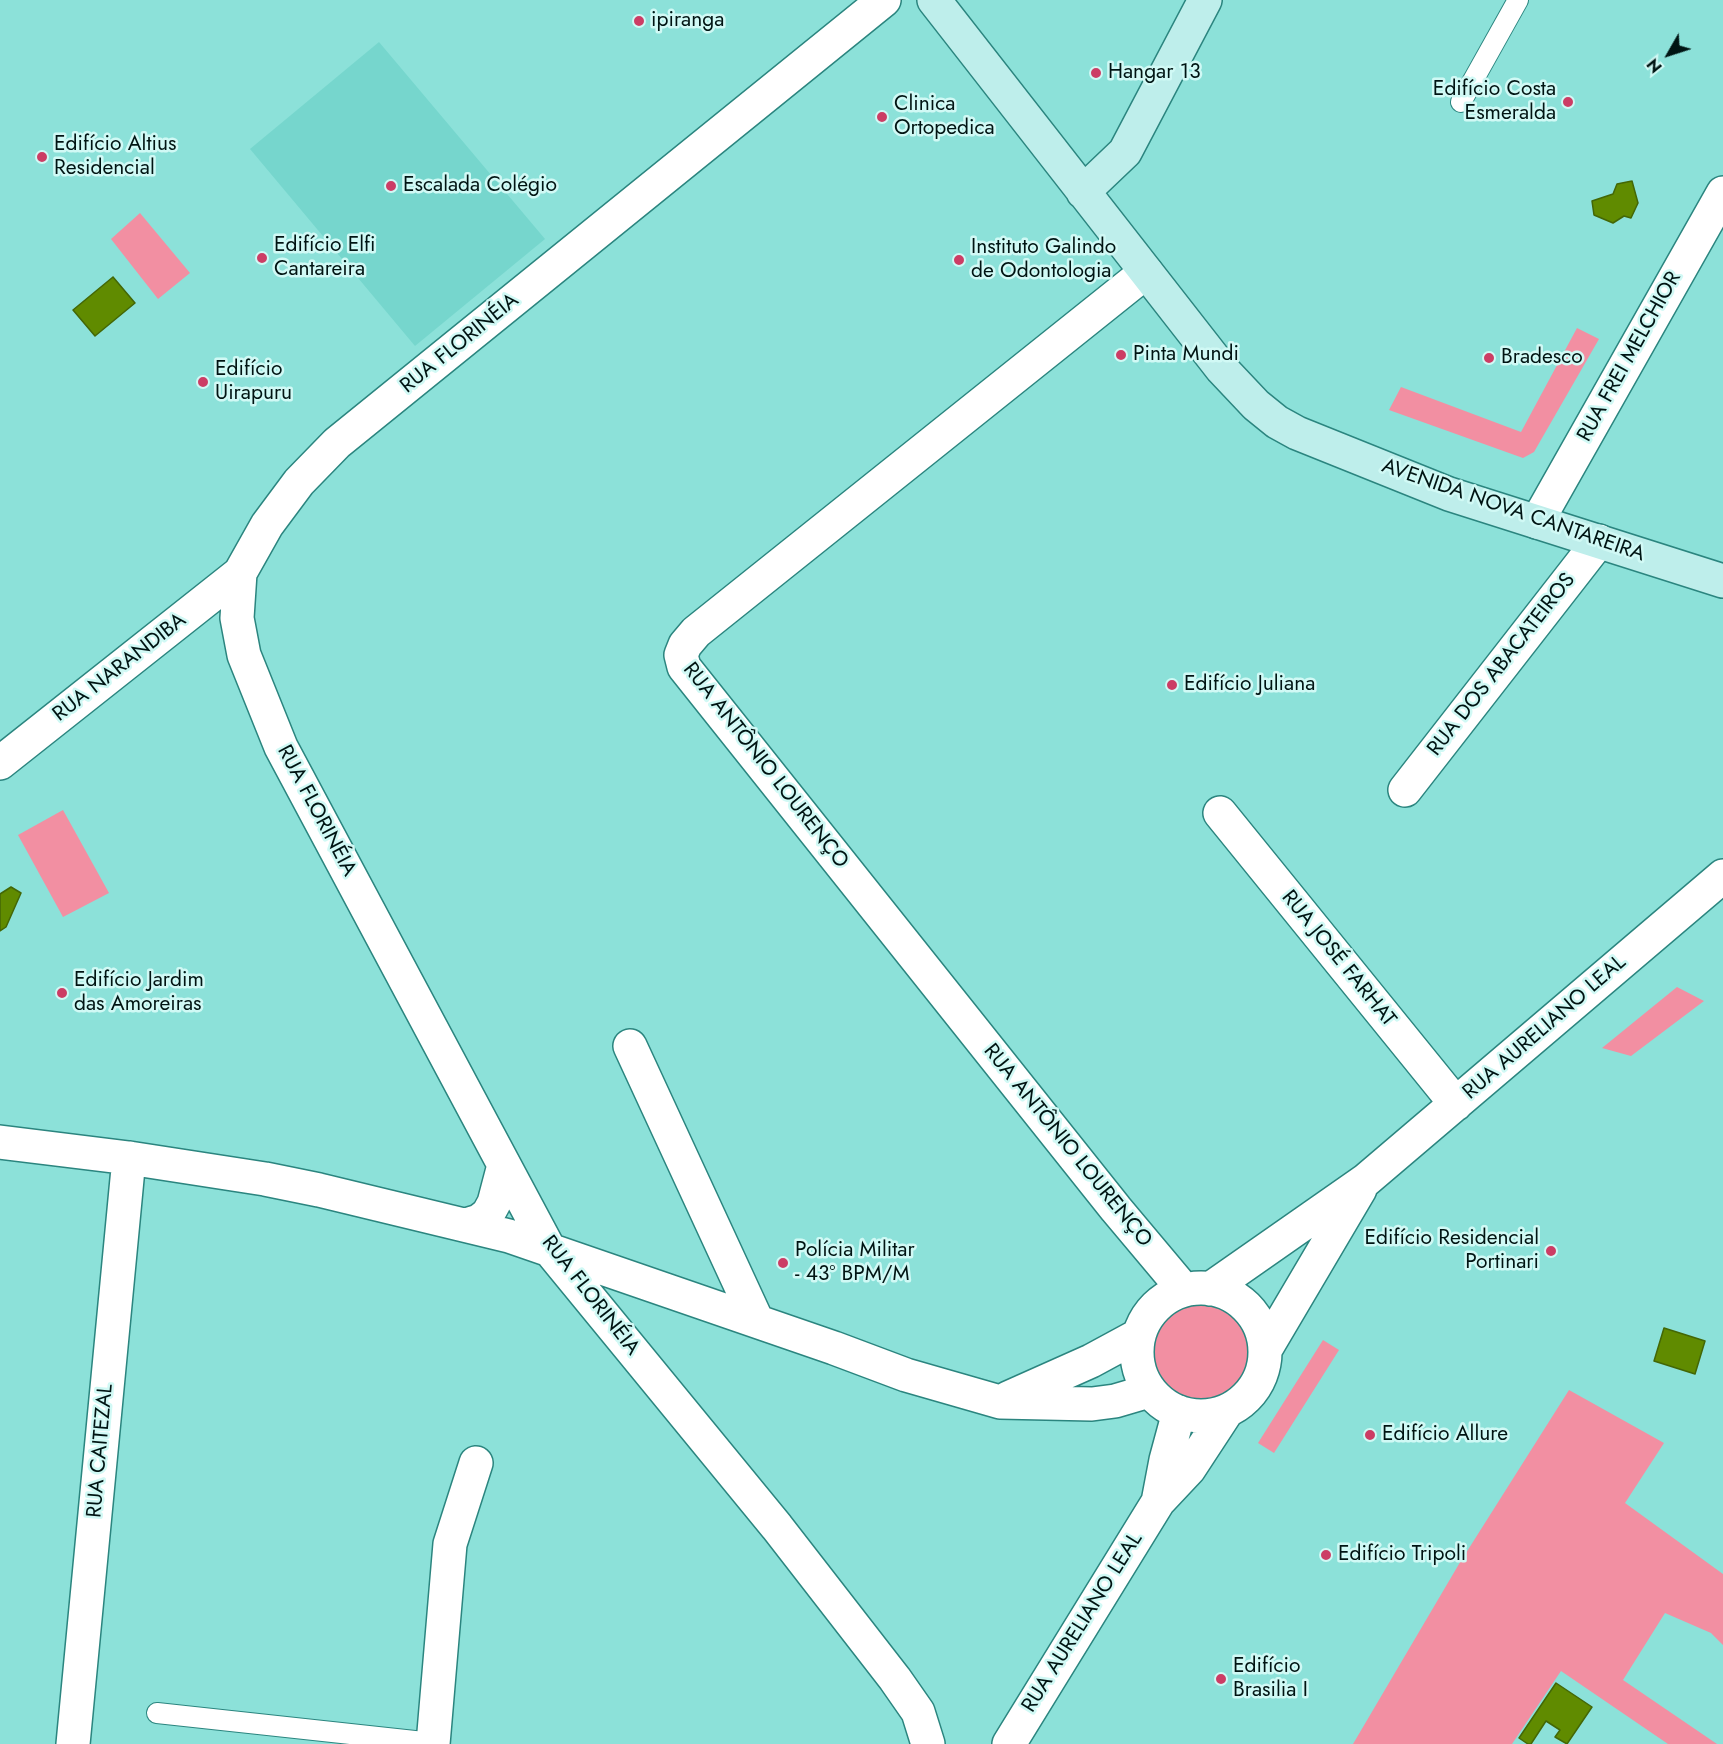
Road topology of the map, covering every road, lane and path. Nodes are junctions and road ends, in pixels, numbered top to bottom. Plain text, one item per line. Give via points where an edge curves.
1 (884, 0) edge
2 (934, 0) edge
3 (1205, 0) edge
4 (1518, 0) edge
5 (1461, 102) dead end
6 (1083, 192) junction
7 (1723, 193) edge
8 (1146, 272) junction
9 (1537, 522) junction
10 (1599, 541) junction
11 (240, 573) junction
12 (1723, 582) edge
13 (0, 764) edge
14 (1406, 789) dead end
15 (1220, 813) dead end
16 (1723, 876) edge
17 (630, 1046) dead end
18 (1456, 1104) junction
19 (0, 1142) edge
20 (129, 1158) junction
21 (504, 1165) junction
22 (1366, 1180) junction
23 (466, 1225) junction
24 (549, 1249) junction
25 (647, 1283) junction
26 (1197, 1289) junction
27 (757, 1321) junction
28 (1139, 1335) junction
29 (629, 1347) junction
30 (1265, 1350) junction
31 (1149, 1391) junction
32 (1000, 1402) junction
33 (1227, 1411) junction
34 (1179, 1412) junction
35 (476, 1463) dead end
36 (1158, 1502) junction
37 (157, 1713) dead end
38 (73, 1744) edge
39 (440, 1744) edge
40 (928, 1744) edge
41 (1009, 1744) edge

1 - 11 street, RUA FLORINÉIA via 338,442 299,482 267,525
2 - 6 main road, AVENIDA NOVA CANTAREIRA
3 - 6 main road via 1125,152
4 - 5 lane
6 - 8 main road, AVENIDA NOVA CANTAREIRA
7 - 9 street, RUA FREI MELCHIOR
8 - 9 main road, AVENIDA NOVA CANTAREIRA via 1222,369 1277,422 1449,494
8 - 26 street, RUA ANTÔNIO LOURENÇO via 696,632 681,655 684,667 1116,1209
9 - 10 main road, AVENIDA NOVA CANTAREIRA
10 - 12 main road, AVENIDA NOVA CANTAREIRA
10 - 14 street, RUA DOS ABACATEIROS
11 - 13 street, RUA NARANDIBA
11 - 21 street, RUA FLORINÉIA via 237,618 244,655 280,747
15 - 18 street, RUA JOSÉ FARHAT
16 - 18 street, RUA AURELIANO LEAL
17 - 27 street
18 - 22 street, RUA AURELIANO LEAL
19 - 20 street
20 - 23 street via 319,1190
20 - 38 street, RUA CAITEZAL
21 - 23 street via 488,1214
21 - 24 street, RUA FLORINÉIA
22 - 26 street, RUA AURELIANO LEAL
22 - 30 street, RUA AURELIANO LEAL
23 - 24 street
24 - 25 street
24 - 29 street, RUA FLORINÉIA
25 - 27 street
25 - 29 street via 628,1303 623,1315
26 - 28 street, RUA AURELIANO LEAL via 1164,1299 1149,1315
26 - 30 street, RUA AURELIANO LEAL via 1231,1296 1249,1310 1260,1328
27 - 32 street via 906,1376
28 - 31 street, RUA AURELIANO LEAL via 1138,1364
28 - 32 street
29 - 40 street, RUA FLORINÉIA via 895,1679 918,1712
30 - 33 street, RUA AURELIANO LEAL via 1256,1386
31 - 32 street via 1092,1404
31 - 34 street, RUA AURELIANO LEAL via 1162,1404
33 - 34 street, RUA AURELIANO LEAL via 1211,1416
33 - 36 street, RUA AURELIANO LEAL via 1189,1469
34 - 36 street, RUA AURELIANO LEAL
35 - 39 street via 450,1544
36 - 41 street, RUA AURELIANO LEAL
37 - 39 lane

